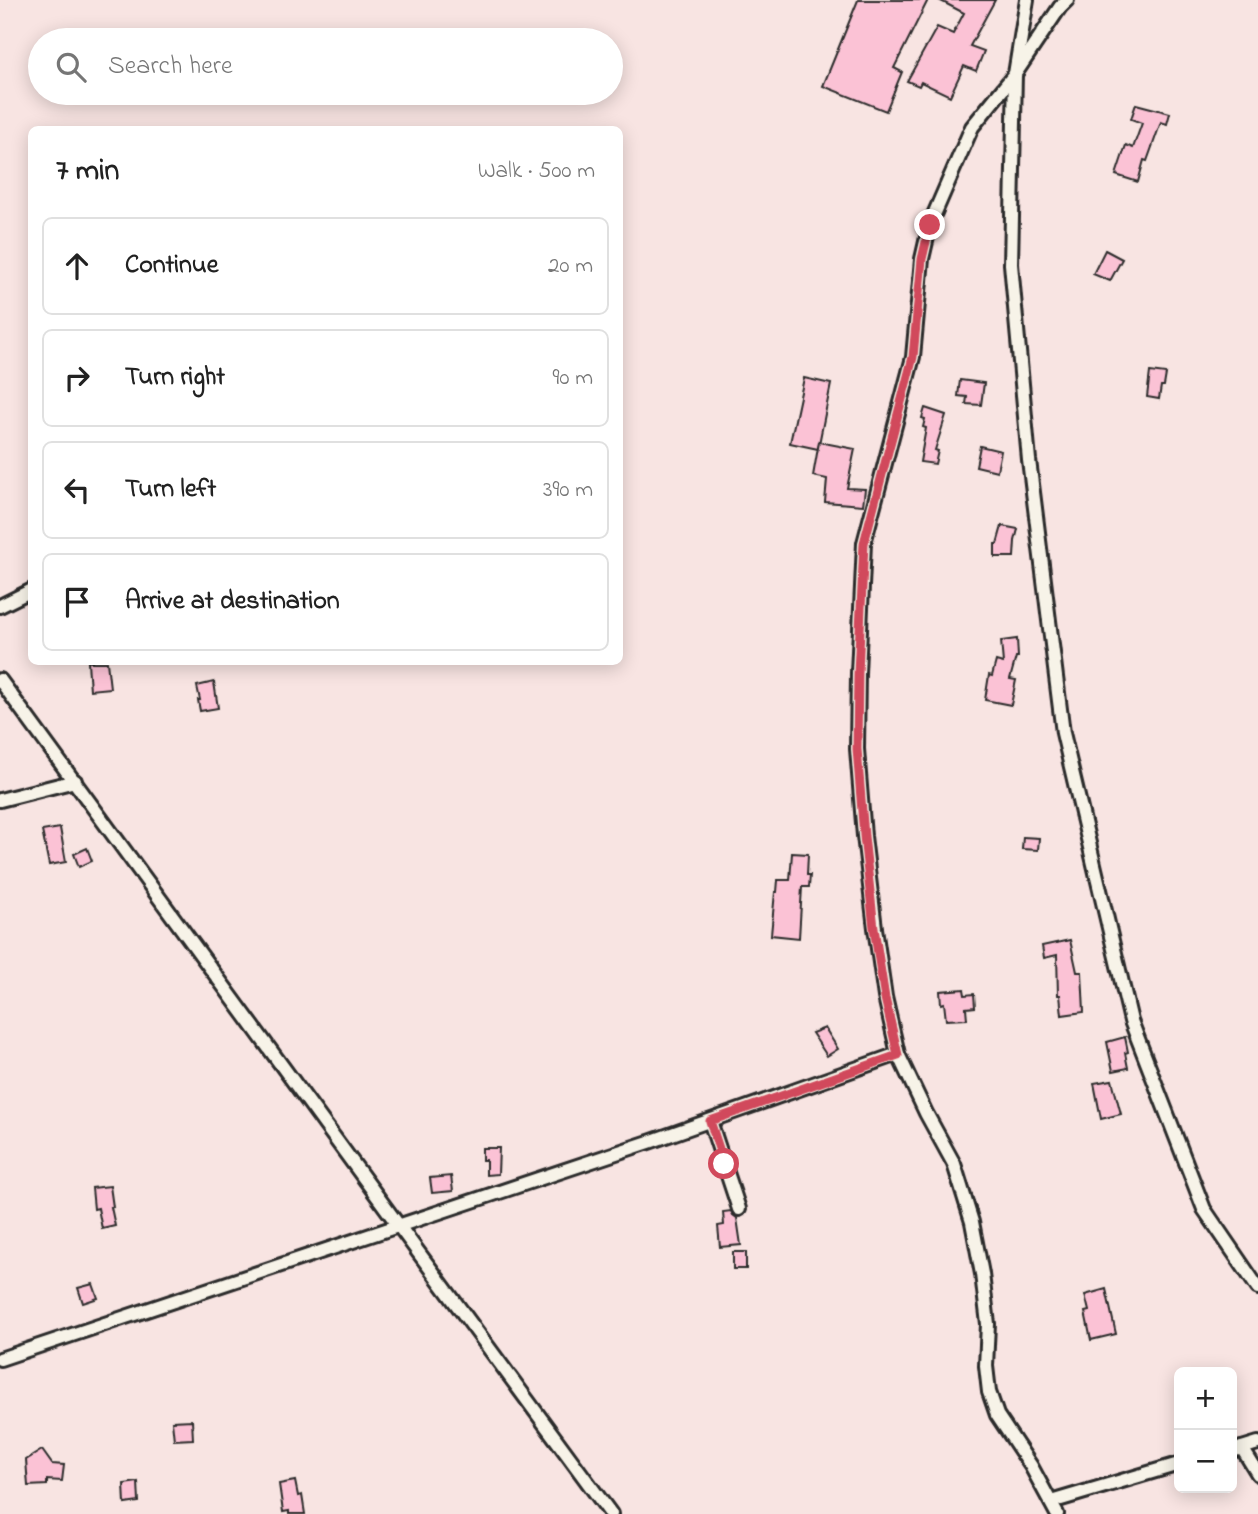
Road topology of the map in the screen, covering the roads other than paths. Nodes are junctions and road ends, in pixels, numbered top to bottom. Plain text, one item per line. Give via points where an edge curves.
1 (1027, 0) edge
2 (1067, 0) edge
3 (1015, 74) junction
4 (28, 592) edge
5 (0, 606) edge
6 (0, 680) edge
7 (75, 781) junction
8 (0, 800) edge
9 (898, 1055) junction
10 (710, 1121) junction
11 (738, 1209) dead end
12 (398, 1226) junction
13 (1258, 1288) edge
14 (0, 1359) edge
15 (1258, 1443) edge
16 (1237, 1449) edge
17 (1174, 1465) edge
18 (1258, 1474) edge
19 (1051, 1502) junction
20 (611, 1514) edge
21 (1058, 1514) edge

1 - 3 street
2 - 3 street
3 - 9 street via 972,127 930,225 922,259 913,357 864,543 857,749 874,928
3 - 13 street via 1011,264 1028,460 1063,733 1131,1021 1204,1209
4 - 5 street
6 - 7 street
7 - 8 street
7 - 12 street
9 - 10 street
9 - 19 street via 954,1164 972,1222 988,1324 989,1392 997,1415
10 - 11 street
10 - 12 street
12 - 14 street
12 - 20 street
15 - 16 street
16 - 18 street
17 - 19 street
19 - 21 street

